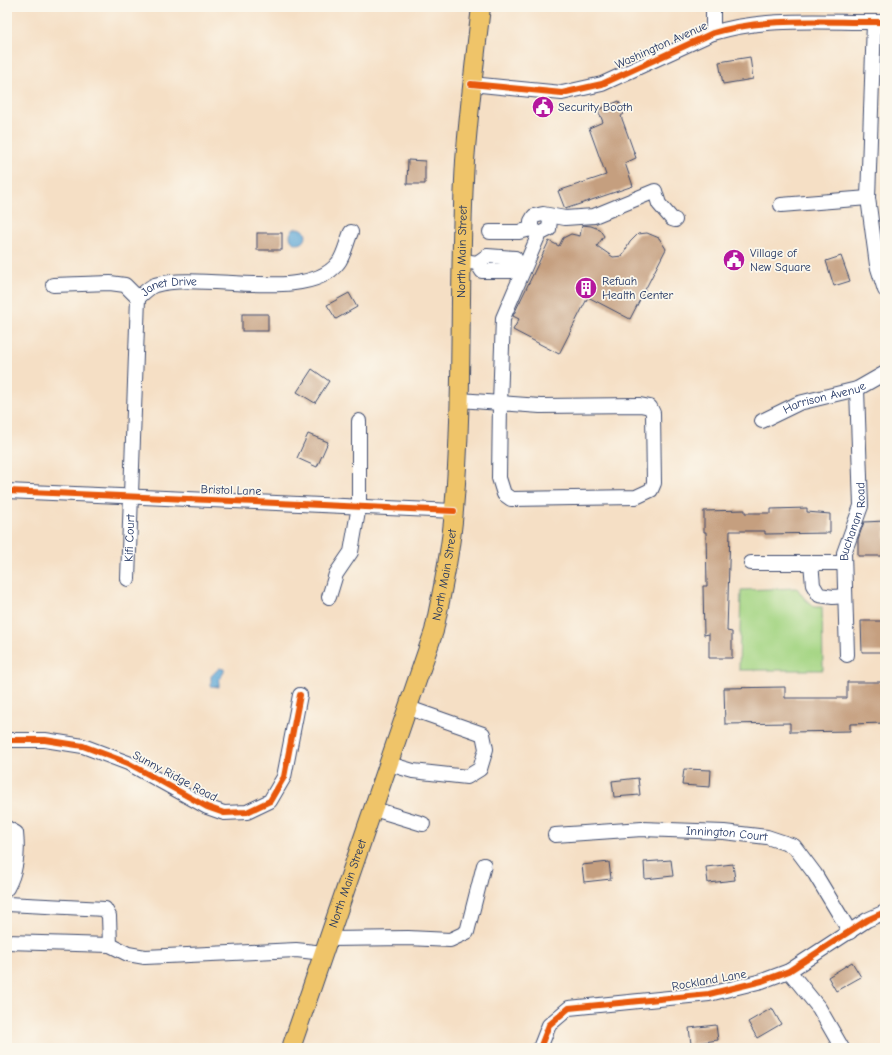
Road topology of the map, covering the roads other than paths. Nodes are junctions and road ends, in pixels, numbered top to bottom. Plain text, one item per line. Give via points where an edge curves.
1 (481, 7) edge
2 (713, 7) edge
3 (879, 22) edge
4 (713, 33) junction
5 (471, 84) junction
6 (868, 198) junction
7 (781, 205) dead end
8 (675, 220) dead end
9 (535, 231) junction
10 (350, 232) dead end
11 (490, 232) dead end
12 (470, 262) junction
13 (522, 266) junction
14 (53, 285) dead end
15 (885, 290) edge
16 (138, 298) junction
17 (885, 373) edge
18 (857, 389) junction
19 (460, 400) junction
20 (500, 403) junction
21 (762, 421) dead end
22 (359, 422) dead end
23 (7, 491) edge
24 (132, 497) junction
25 (359, 506) junction
26 (454, 511) junction
27 (751, 563) dead end
28 (810, 563) junction
29 (844, 563) junction
30 (128, 579) dead end
31 (845, 596) junction
32 (329, 597) dead end
33 (848, 655) dead end
34 (300, 695) dead end
35 (409, 708) junction
36 (7, 740) edge
37 (389, 764) junction
38 (374, 809) junction
39 (423, 824) dead end
40 (7, 828) edge
41 (555, 835) dead end
42 (484, 866) dead end
43 (7, 888) edge
44 (7, 904) edge
45 (885, 912) edge
46 (850, 932) junction
47 (7, 942) edge
48 (110, 946) junction
49 (326, 946) junction
50 (789, 971) junction
51 (291, 1048) edge
52 (540, 1048) edge
53 (842, 1048) edge

1 - 5 main road, North Main Street
2 - 4 street
3 - 4 street, Washington Avenue via 774,22 732,27
3 - 6 street
4 - 5 street, Washington Avenue via 602,84 562,93
5 - 12 main road, North Main Street via 465,162
6 - 7 street
6 - 15 street via 877,265
8 - 9 street via 659,204 655,191 594,216 565,218 538,214 531,221
9 - 11 street
9 - 13 street
10 - 16 street, Janet Drive via 339,263 322,278 298,283 183,282 154,286
12 - 13 street via 482,270 512,271
12 - 19 main road, North Main Street
13 - 20 street via 503,318
14 - 16 street via 125,285
16 - 24 street, Janet Drive
17 - 18 street, Harrison Avenue
18 - 21 street, Harrison Avenue via 799,404
18 - 29 street, Buchanan Road via 861,506 844,553
19 - 20 street
19 - 26 main road, North Main Street
20 - 20 street via 650,407 653,413 654,483 651,490 636,497 511,499 504,494 499,478
22 - 25 street
23 - 24 street, Bristol Lane
24 - 25 street, Bristol Lane
24 - 30 street, Kifi Court
25 - 26 street, Bristol Lane
25 - 32 street via 351,552 336,574
26 - 35 main road, North Main Street via 434,631
27 - 28 street
28 - 29 street
28 - 31 street via 813,585 819,595
29 - 31 street, Buchanan Road
31 - 33 street, Buchanan Road
34 - 36 street, Sunny Ridge Road via 284,777 270,801 247,812 224,812 207,807 128,763 83,746 45,740
35 - 37 main road, North Main Street
35 - 37 street via 484,734 486,749 480,769 467,777 413,771
37 - 38 main road, North Main Street
38 - 39 street
38 - 49 main road, North Main Street
40 - 43 street via 16,833 17,843 15,866
41 - 46 street, Innington Court via 642,829 724,832 767,837 794,846 815,874
42 - 49 street via 467,932 450,940 408,938
44 - 48 street via 105,909 109,916
45 - 46 street, Rockland Lane
46 - 50 street, Rockland Lane
47 - 48 street
48 - 49 street via 128,954 145,957 296,950
49 - 51 main road, North Main Street
50 - 52 street, Rockland Lane via 762,981 709,994 569,1008 549,1025
50 - 53 street via 819,1008

